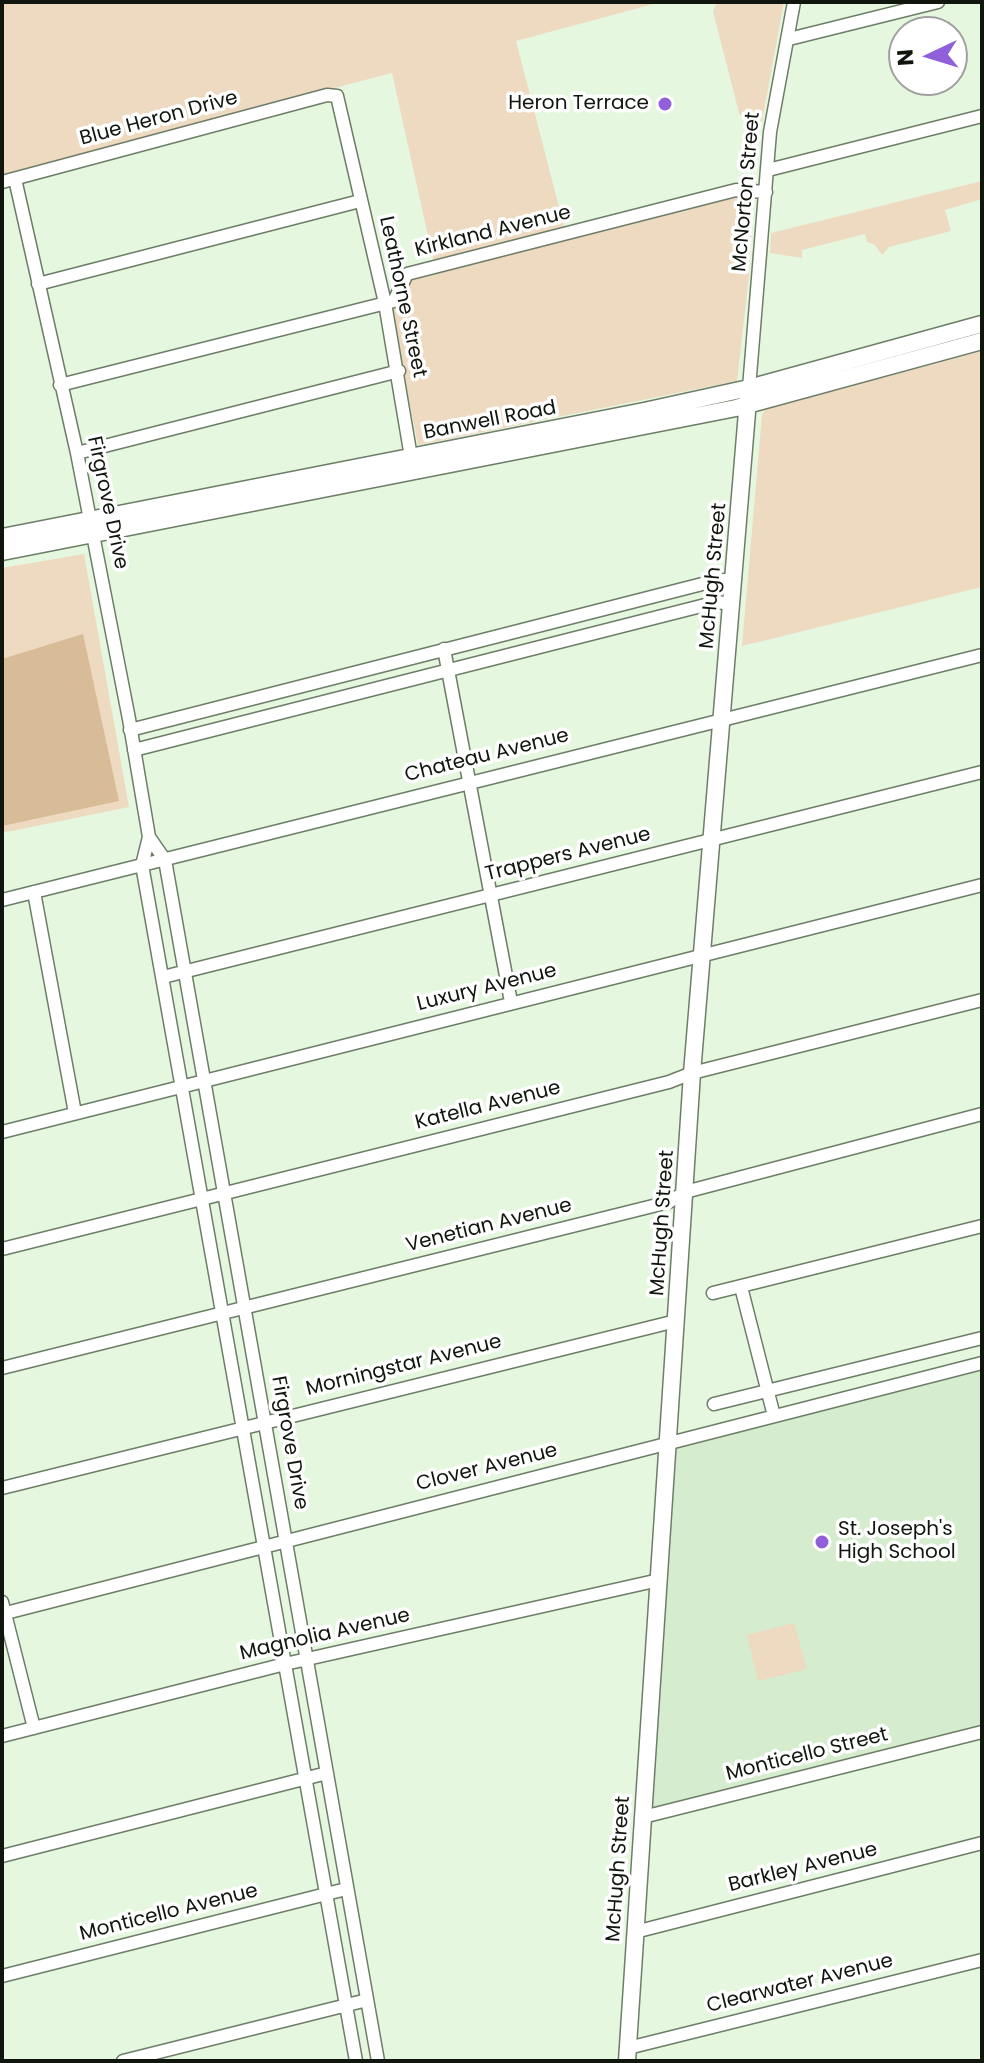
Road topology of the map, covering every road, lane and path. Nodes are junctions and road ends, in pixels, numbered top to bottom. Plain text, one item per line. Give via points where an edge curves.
1 (794, 2) edge
2 (938, 2) edge
3 (789, 39) junction
4 (327, 95) joint
5 (982, 116) edge
6 (768, 170) junction
7 (8, 181) edge
8 (766, 192) junction
9 (360, 201) junction
10 (38, 284) junction
11 (385, 303) junction
12 (982, 324) edge
13 (982, 341) edge
14 (399, 371) junction
15 (60, 385) junction
16 (748, 396) junction
17 (77, 453) junction
18 (412, 463) junction
19 (92, 528) junction
20 (2, 537) edge
21 (2, 552) edge
22 (733, 580) junction
23 (731, 604) junction
24 (584, 614) junction
25 (589, 635) junction
26 (444, 649) junction
27 (982, 655) edge
28 (448, 671) junction
29 (288, 690) junction
30 (292, 711) junction
31 (722, 719) junction
32 (130, 730) junction
33 (134, 750) junction
34 (982, 772) edge
35 (469, 781) junction
36 (149, 837) junction
37 (712, 840) junction
38 (165, 860) junction
39 (142, 865) junction
40 (982, 885) edge
41 (34, 892) junction
42 (491, 895) junction
43 (2, 900) edge
44 (702, 955) junction
45 (185, 972) junction
46 (163, 977) junction
47 (982, 1000) edge
48 (511, 1002) junction
49 (692, 1073) junction
50 (203, 1081) junction
51 (183, 1086) junction
52 (75, 1113) junction
53 (982, 1114) edge
54 (2, 1132) edge
55 (224, 1192) junction
56 (685, 1192) junction
57 (202, 1198) junction
58 (982, 1226) edge
59 (2, 1249) edge
60 (741, 1287) junction
61 (713, 1293) dead end
62 (244, 1306) junction
63 (222, 1312) junction
64 (676, 1321) junction
65 (982, 1338) edge
66 (982, 1363) edge
67 (2, 1368) edge
68 (767, 1391) junction
69 (714, 1404) dead end
70 (774, 1416) junction
71 (265, 1421) junction
72 (242, 1426) junction
73 (669, 1443) junction
74 (2, 1488) edge
75 (285, 1539) junction
76 (265, 1545) junction
77 (659, 1580) junction
78 (3, 1610) edge
79 (307, 1660) junction
80 (285, 1664) junction
81 (34, 1728) junction
82 (982, 1732) edge
83 (2, 1736) edge
84 (327, 1773) junction
85 (306, 1779) junction
86 (643, 1817) junction
87 (982, 1843) edge
88 (2, 1856) edge
89 (346, 1889) junction
90 (326, 1894) junction
91 (635, 1932) junction
92 (982, 1960) edge
93 (2, 1976) edge
94 (367, 2000) junction
95 (346, 2005) junction
96 (628, 2054) edge
97 (123, 2061) edge
98 (356, 2061) edge
99 (378, 2061) edge

1 - 3 street, McNorton Street
2 - 3 street
3 - 6 street, McNorton Street via 770,132
4 - 7 street, Blue Heron Drive
4 - 9 street, Leathorne Street via 337,96
5 - 6 street
6 - 8 street, McNorton Street
7 - 10 street, Firgrove Drive
8 - 11 street, Kirkland Avenue via 736,190 407,274 394,301
8 - 16 street, McNorton Street
9 - 10 street
9 - 11 street, Leathorne Street
10 - 15 street, Firgrove Drive
11 - 14 street, Leathorne Street
11 - 15 street
12 - 16 main road, Banwell Road
13 - 16 main road, Banwell Road
14 - 17 street
14 - 18 street, Leathorne Street
15 - 17 street, Firgrove Drive
16 - 18 main road, Banwell Road
16 - 22 main road, McHugh Street
17 - 19 street, Firgrove Drive
18 - 19 main road, Banwell Road
19 - 20 main road, Banwell Road
19 - 21 main road, Banwell Road
19 - 32 street, Firgrove Drive
22 - 23 main road, McHugh Street
22 - 24 street
23 - 25 street via 717,602
23 - 31 main road, McHugh Street
24 - 25 street
24 - 26 street
25 - 28 street
26 - 28 street
26 - 29 street
27 - 31 street, Chateau Avenue
28 - 30 street
28 - 35 street
29 - 30 street
29 - 32 street
30 - 33 street
31 - 35 street, Chateau Avenue
31 - 37 main road, McHugh Street
32 - 33 street, Firgrove Drive
33 - 36 street, Firgrove Drive
34 - 37 street, Trappers Avenue
35 - 38 street, Chateau Avenue
35 - 42 street
36 - 38 street, Firgrove Drive
36 - 39 street, Firgrove Drive
37 - 42 street, Trappers Avenue
37 - 44 main road, McHugh Street
38 - 39 street, Chateau Avenue
38 - 45 street, Firgrove Drive
39 - 41 street, Chateau Avenue
39 - 46 street, Firgrove Drive
40 - 44 street, Luxury Avenue
41 - 43 street, Chateau Avenue
41 - 52 street
42 - 45 street, Trappers Avenue
42 - 48 street
44 - 48 street, Luxury Avenue
44 - 49 main road, McHugh Street
45 - 46 street, Trappers Avenue
45 - 50 street, Firgrove Drive
46 - 51 street, Firgrove Drive
47 - 49 street, Katella Avenue
48 - 50 street, Luxury Avenue
49 - 55 street, Katella Avenue
49 - 56 main road, McHugh Street
50 - 51 street, Luxury Avenue
50 - 55 street, Firgrove Drive
51 - 52 street, Luxury Avenue
51 - 57 street, Firgrove Drive
52 - 54 street, Luxury Avenue
53 - 56 street, Venetian Avenue
55 - 57 street, Katella Avenue
55 - 62 street, Firgrove Drive
56 - 62 street, Venetian Avenue via 669,1202
56 - 64 main road, McHugh Street
57 - 59 street, Katella Avenue
57 - 63 street, Firgrove Drive
58 - 60 street
60 - 61 street
60 - 68 street
62 - 63 street, Venetian Avenue
62 - 71 street, Firgrove Drive
63 - 67 street, Venetian Avenue
63 - 72 street, Firgrove Drive
64 - 71 street, Morningstar Avenue
64 - 73 main road, McHugh Street
65 - 68 street
66 - 70 street, Clover Avenue
68 - 69 street
68 - 70 street
70 - 73 street, Clover Avenue
71 - 72 street, Morningstar Avenue
71 - 75 street, Firgrove Drive
72 - 74 street, Morningstar Avenue
72 - 76 street, Firgrove Drive
73 - 75 street, Clover Avenue
73 - 77 main road, McHugh Street
75 - 76 street, Clover Avenue
75 - 79 street, Firgrove Drive
76 - 78 street, Clover Avenue
76 - 80 street, Firgrove Drive
77 - 79 street, Magnolia Avenue
77 - 86 main road, McHugh Street
78 - 81 street
79 - 80 street, Magnolia Avenue
79 - 84 street, Firgrove Drive
80 - 81 street, Magnolia Avenue
80 - 85 street, Firgrove Drive
81 - 83 street, Magnolia Avenue
82 - 86 street, Monticello Street
84 - 85 street
84 - 89 street, Firgrove Drive
85 - 88 street
85 - 90 street, Firgrove Drive
86 - 91 main road, McHugh Street
87 - 91 street, Barkley Avenue
89 - 90 street, Monticello Avenue
89 - 94 street, Firgrove Drive
90 - 93 street, Monticello Avenue
90 - 95 street, Firgrove Drive
91 - 96 main road, McHugh Street
92 - 96 street, Clearwater Avenue
94 - 95 street
94 - 99 street, Firgrove Drive
95 - 97 street
95 - 98 street, Firgrove Drive

